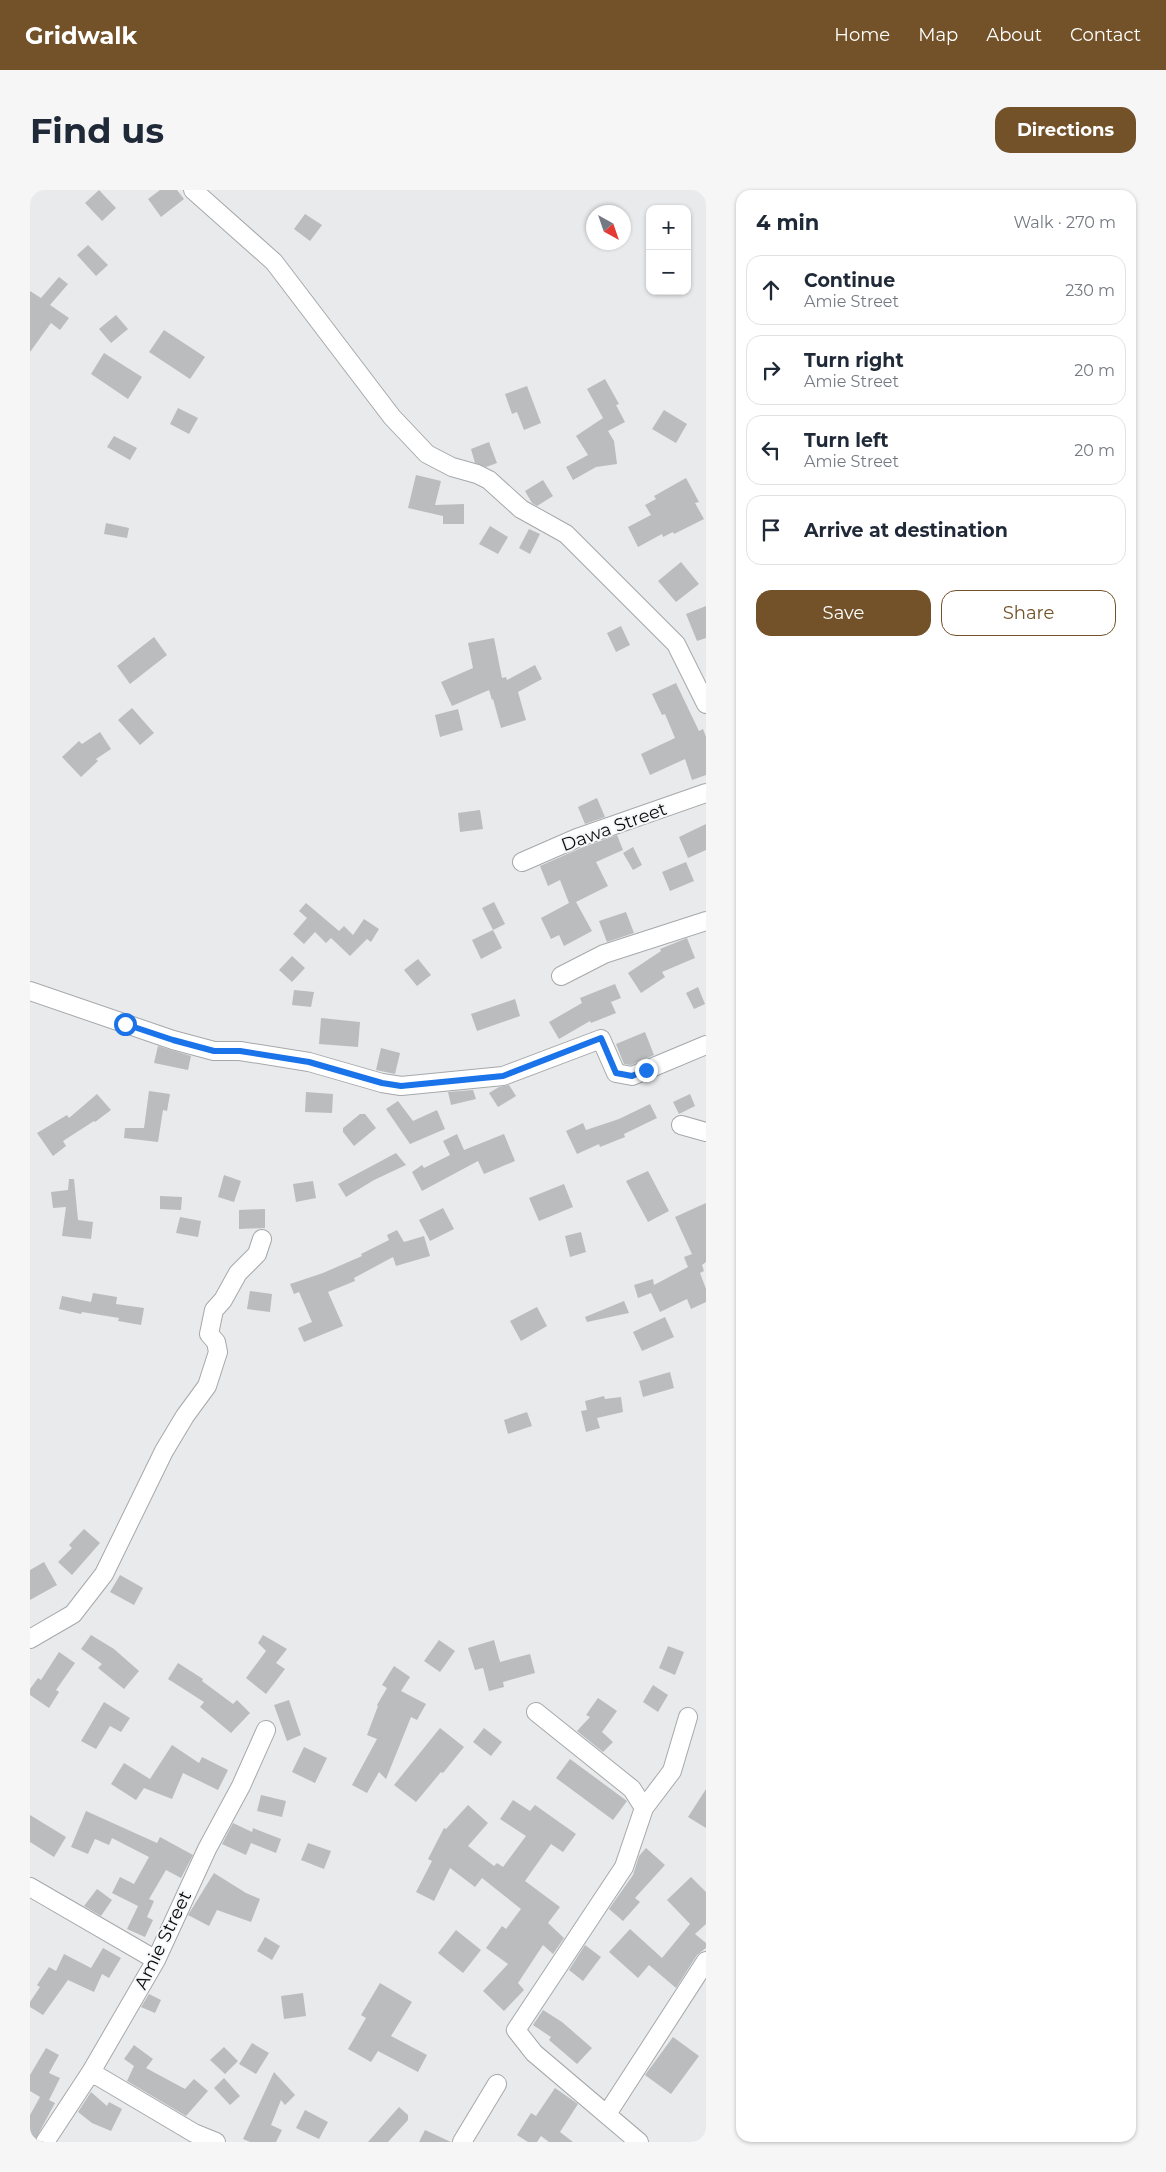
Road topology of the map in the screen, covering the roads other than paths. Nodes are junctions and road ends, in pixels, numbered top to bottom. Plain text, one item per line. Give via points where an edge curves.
1 (193, 190) edge
2 (706, 704) edge
3 (706, 793) edge
4 (522, 862) dead end
5 (706, 921) edge
6 (561, 976) dead end
7 (30, 991) edge
8 (706, 1045) edge
9 (681, 1125) dead end
10 (706, 1132) edge
11 (262, 1239) dead end
12 (30, 1639) edge
13 (536, 1712) dead end
14 (688, 1717) dead end
15 (266, 1730) dead end
16 (644, 1808) junction
17 (30, 1887) edge
18 (156, 1960) junction
19 (706, 1961) edge
20 (91, 2072) junction
21 (497, 2084) dead end
22 (606, 2114) junction
23 (45, 2142) edge
24 (216, 2142) edge
25 (462, 2142) edge
26 (638, 2142) edge

1 - 2 street via 274,262 392,418 427,454 488,480 521,509 566,534 676,644
3 - 4 street, Dawa Street via 577,838
5 - 6 street via 604,954
7 - 8 street via 214,1051 240,1051 309,1062 401,1086 503,1076 601,1038 616,1073 632,1076
9 - 10 street
11 - 12 street via 257,1254 238,1273 214,1310 209,1334 216,1342 218,1352 207,1386 164,1451 104,1574 73,1614
13 - 16 street via 632,1789
14 - 16 street via 672,1771
15 - 18 street, Amie Street
16 - 22 street via 624,1868 516,2030 534,2053
17 - 18 street
18 - 20 street, Amie Street
19 - 22 street
20 - 23 street, Amie Street
20 - 24 street via 194,2133
21 - 25 street
22 - 26 street

